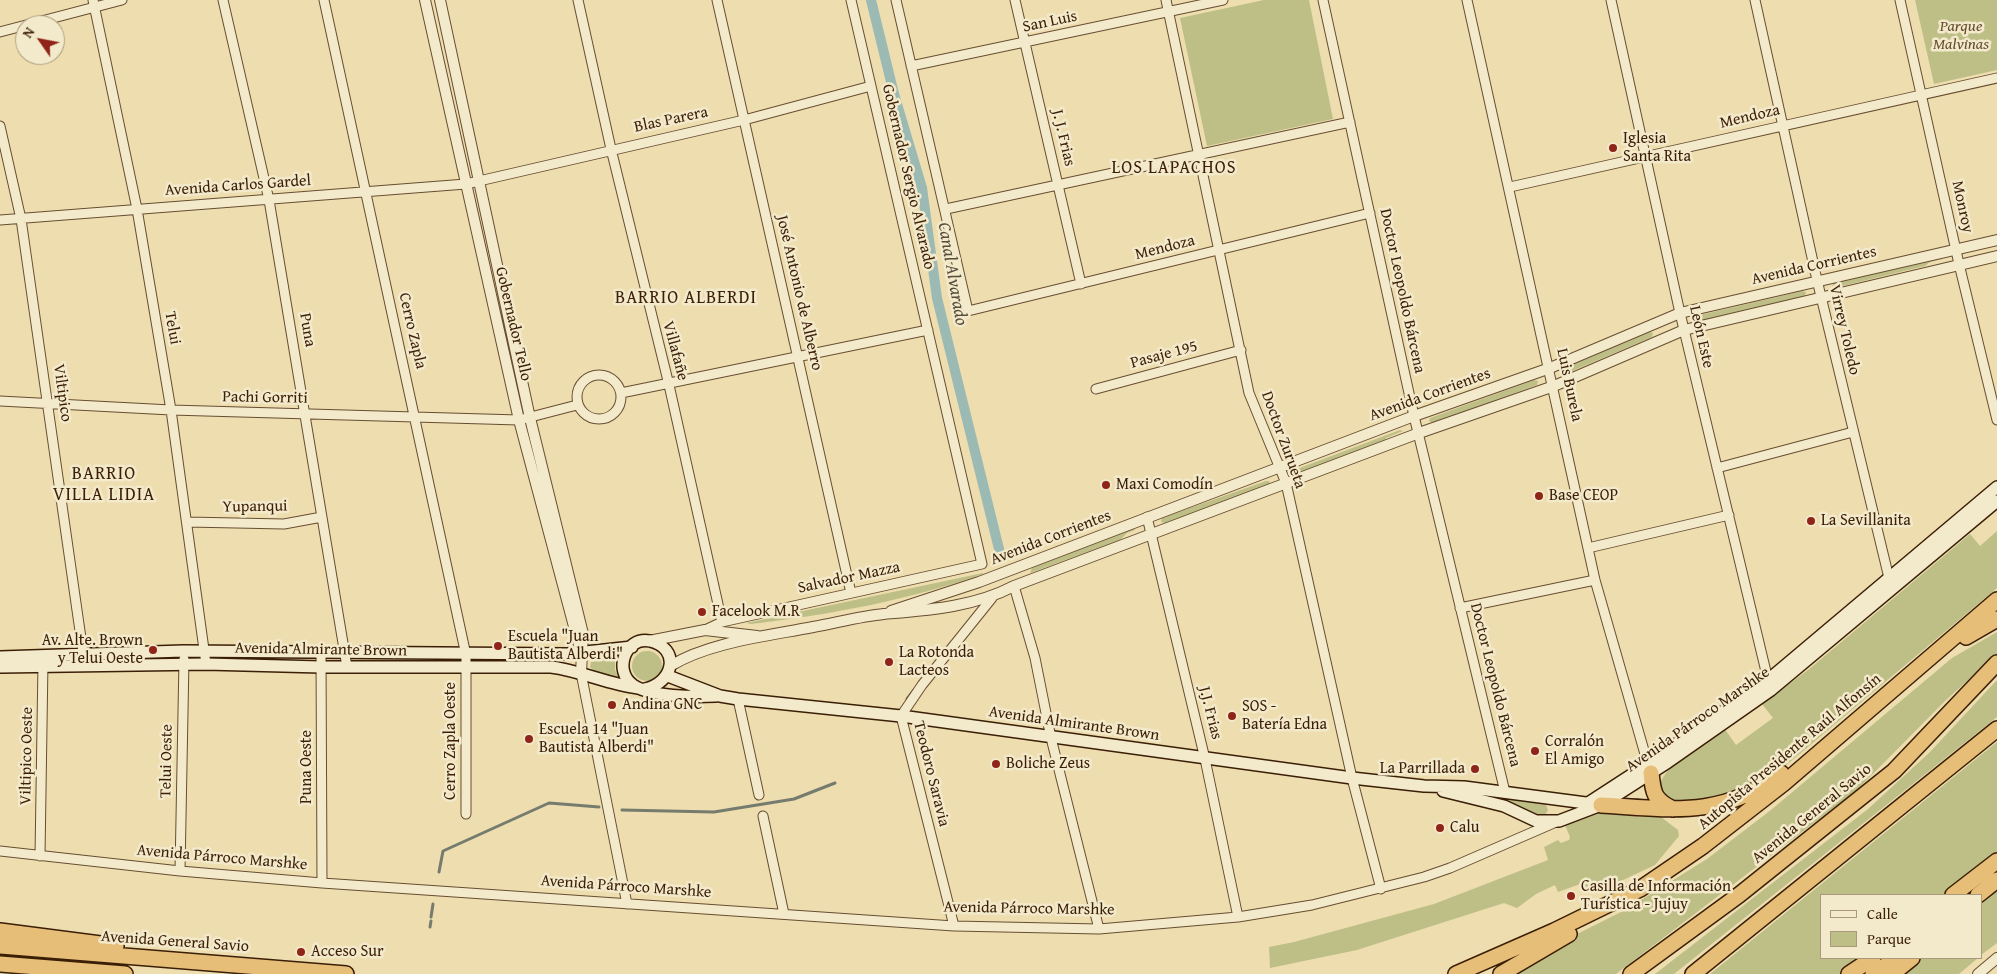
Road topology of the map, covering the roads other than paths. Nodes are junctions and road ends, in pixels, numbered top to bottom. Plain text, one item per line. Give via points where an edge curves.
1 (122, 0) edge
2 (223, 0) edge
3 (324, 0) edge
4 (425, 0) edge
5 (440, 0) edge
6 (578, 0) edge
7 (717, 0) edge
8 (851, 0) edge
9 (896, 0) edge
10 (1015, 0) edge
11 (1166, 0) edge
12 (1223, 0) edge
13 (1323, 0) edge
14 (1467, 0) edge
15 (1611, 0) edge
16 (1755, 0) edge
17 (1900, 0) edge
18 (93, 3) edge
19 (1168, 12) junction
20 (0, 32) edge
21 (1025, 42) junction
22 (911, 66) junction
23 (1997, 78) edge
24 (871, 86) junction
25 (1922, 96) junction
26 (744, 120) junction
27 (1350, 122) junction
28 (1782, 125) junction
29 (0, 126) edge
30 (610, 149) junction
31 (1199, 154) junction
32 (1646, 156) junction
33 (478, 181) junction
34 (466, 184) junction
35 (1058, 185) junction
36 (1510, 187) junction
37 (366, 191) junction
38 (269, 200) junction
39 (137, 209) junction
40 (946, 209) junction
41 (1370, 213) junction
42 (21, 219) junction
43 (0, 220) edge
44 (1997, 240) edge
45 (1955, 249) junction
46 (1220, 250) junction
47 (1997, 256) edge
48 (1959, 264) junction
49 (1817, 280) junction
50 (1081, 284) junction
51 (1822, 298) junction
52 (968, 312) joint
53 (1680, 313) junction
54 (928, 330) junction
55 (1684, 330) junction
56 (1241, 350) junction
57 (798, 358) junction
58 (1550, 368) junction
59 (669, 385) junction
60 (1554, 386) junction
61 (1096, 389) dead end
62 (621, 393) junction
63 (0, 401) edge
64 (48, 402) junction
65 (578, 405) junction
66 (171, 410) junction
67 (306, 413) junction
68 (1414, 416) junction
69 (416, 417) junction
70 (530, 418) junction
71 (519, 420) junction
72 (1997, 420) edge
73 (1853, 432) junction
74 (1419, 433) junction
75 (1280, 467) junction
76 (1717, 468) junction
77 (1286, 483) junction
78 (1997, 487) edge
79 (1997, 501) edge
80 (1729, 515) junction
81 (322, 517) junction
82 (1147, 517) junction
83 (188, 522) junction
84 (1151, 536) junction
85 (1588, 548) junction
86 (982, 564) junction
87 (995, 575) junction
88 (1889, 578) junction
89 (1595, 580) junction
90 (1014, 586) junction
91 (851, 593) junction
92 (992, 598) junction
93 (1997, 600) edge
94 (1460, 608) junction
95 (883, 614) junction
96 (1997, 619) edge
97 (722, 622) junction
98 (705, 630) junction
99 (761, 637) junction
100 (649, 641) junction
101 (632, 647) junction
102 (184, 651) junction
103 (321, 651) junction
104 (345, 651) junction
105 (205, 652) junction
106 (581, 653) junction
107 (466, 655) junction
108 (0, 657) edge
109 (85, 661) junction
110 (43, 662) junction
111 (1997, 663) edge
112 (184, 664) junction
113 (206, 664) junction
114 (1923, 665) junction
115 (0, 667) edge
116 (322, 667) junction
117 (347, 667) junction
118 (467, 668) junction
119 (669, 671) junction
120 (581, 673) junction
121 (1768, 680) junction
122 (642, 689) junction
123 (720, 696) junction
124 (738, 699) junction
125 (901, 716) junction
126 (1859, 716) junction
127 (1997, 729) edge
128 (1051, 738) junction
129 (1205, 759) junction
130 (1649, 769) junction
131 (1352, 778) junction
132 (1424, 786) junction
133 (1505, 792) junction
134 (759, 795) dead end
135 (1538, 796) junction
136 (1594, 804) junction
137 (1674, 809) junction
138 (466, 814) dead end
139 (763, 816) dead end
140 (1544, 820) junction
141 (1559, 821) junction
142 (0, 851) edge
143 (40, 856) junction
144 (1997, 861) edge
145 (180, 871) junction
146 (1997, 880) edge
147 (322, 883) junction
148 (1997, 884) edge
149 (1381, 889) junction
150 (1640, 890) junction
151 (1954, 894) edge
152 (1980, 894) edge
153 (1981, 894) edge
154 (627, 904) junction
155 (784, 914) junction
156 (1238, 917) junction
157 (954, 926) junction
158 (1099, 929) junction
159 (0, 931) edge
160 (0, 946) edge
161 (1997, 958) edge
162 (1872, 959) edge
163 (1896, 959) edge
164 (1897, 959) edge
165 (1911, 959) edge
166 (216, 962) junction
167 (0, 964) edge
168 (125, 974) edge
169 (346, 974) edge
170 (1456, 974) edge
171 (1501, 974) edge
172 (1631, 974) edge
173 (1693, 974) edge
174 (1849, 974) edge
175 (1873, 974) edge
176 (1878, 974) edge
177 (1892, 974) edge
178 (1978, 974) edge

1 - 18 street
2 - 38 street, Puna
3 - 37 street, Cerro Zapla
4 - 34 street, Gobernador Tello
5 - 33 street, Gobernador Tello
6 - 30 street, Villafañe
7 - 26 street, José Antonio de Alberro
8 - 24 street, Gobernador Sergio Alvarado
9 - 22 street, Gobernador Sergio Alvarado
10 - 21 street, J. J. Frias
11 - 19 street, Doctor Zurueta
12 - 19 street, San Luis
13 - 27 street, Doctor Leopoldo Bárcena
14 - 36 street, Luis Burela
15 - 32 street, León Este
16 - 28 street, Virrey Toledo
17 - 25 street, Monroy
18 - 20 street
18 - 39 street, Telui
19 - 21 street, San Luis
19 - 31 street, Doctor Zurueta
21 - 22 street, San Luis
21 - 35 street, J. J. Frias
22 - 40 street, Gobernador Sergio Alvarado
23 - 25 street, Mendoza
24 - 26 street, Blas Parera
24 - 54 street, Gobernador Sergio Alvarado
25 - 28 street, Mendoza
25 - 45 street, Monroy
26 - 30 street, Blas Parera
26 - 57 street, José Antonio de Alberro
27 - 31 street
27 - 41 street, Doctor Leopoldo Bárcena
28 - 32 street, Mendoza
28 - 49 street, Virrey Toledo
29 - 42 street, Viltipico
30 - 33 street, Blas Parera
30 - 59 street, Villafañe
31 - 35 street
31 - 46 street, Doctor Zurueta
32 - 36 street, Mendoza
32 - 53 street, León Este
33 - 34 street, Avenida Carlos Gardel
33 - 70 street, Gobernador Tello
34 - 37 street, Avenida Carlos Gardel
34 - 71 street, Gobernador Tello
35 - 40 street
35 - 50 street, J. J. Frias
36 - 58 street, Luis Burela
37 - 38 street, Avenida Carlos Gardel
37 - 69 street, Cerro Zapla
38 - 39 street, Avenida Carlos Gardel
38 - 67 street, Puna
39 - 42 street, Avenida Carlos Gardel
39 - 66 street, Telui
40 - 52 street, Gobernador Sergio Alvarado
41 - 46 street, Mendoza
41 - 68 street, Doctor Leopoldo Bárcena
42 - 43 street, Avenida Carlos Gardel
42 - 64 street, Viltipico
44 - 45 street, Avenida Corrientes
45 - 48 street, Monroy
45 - 49 street, Avenida Corrientes
46 - 50 street, Mendoza
46 - 56 street, Doctor Zurueta
47 - 48 street, Avenida Corrientes
48 - 51 street, Avenida Corrientes
48 - 72 street, Monroy
49 - 51 street, Virrey Toledo
49 - 53 street, Avenida Corrientes
50 - 52 street, Mendoza
51 - 55 street, Avenida Corrientes
51 - 73 street, Virrey Toledo
53 - 55 street, León Este
53 - 58 street, Avenida Corrientes
54 - 57 street
54 - 86 street, Gobernador Sergio Alvarado
55 - 60 street, Avenida Corrientes
55 - 76 street, León Este
56 - 61 street, Pasaje 195
56 - 75 street, Doctor Zurueta via 1249,393
57 - 59 street
57 - 91 street, José Antonio de Alberro
58 - 60 street, Luis Burela
58 - 68 street, Avenida Corrientes
59 - 62 street
59 - 97 street, Villafañe
60 - 74 street, Avenida Corrientes
60 - 85 street, Luis Burela
62 - 65 street via 615,413 602,420 587,417
62 - 65 street via 614,381 594,375 581,384 576,398
63 - 64 street, Pachi Gorriti
64 - 66 street, Pachi Gorriti
64 - 109 street, Viltipico
65 - 70 street, Pachi Gorriti
66 - 67 street, Pachi Gorriti
66 - 83 street, Telui
67 - 69 street, Pachi Gorriti
67 - 81 street, Puna
68 - 74 street, Doctor Leopoldo Bárcena
68 - 75 street, Avenida Corrientes
69 - 71 street, Pachi Gorriti
69 - 107 street, Cerro Zapla
70 - 71 street, Pachi Gorriti
70 - 106 street, Gobernador Tello via 583,634
71 - 106 street, Gobernador Tello
73 - 76 street
73 - 88 street, Virrey Toledo
74 - 77 street, Avenida Corrientes
74 - 94 street, Doctor Leopoldo Bárcena
75 - 77 street, Doctor Zurueta
75 - 82 street, Avenida Corrientes
76 - 80 street, León Este
77 - 84 street, Avenida Corrientes
77 - 131 street, Doctor Zurueta
78 - 88 main road, Avenida Párroco Marshke
79 - 130 main road, Avenida Párroco Marshke via 1771,690
80 - 85 street
80 - 121 street, León Este
81 - 83 street, Yupanqui via 284,524
81 - 104 street, Puna
82 - 84 street, J.J. Frias
82 - 87 street, Avenida Corrientes
83 - 105 street, Telui
84 - 90 street, Avenida Corrientes
84 - 129 street, J.J. Frias
85 - 89 street, Luis Burela
86 - 87 street
86 - 91 street, Salvador Mazza
87 - 95 street, Avenida Corrientes
88 - 121 main road, Avenida Párroco Marshke
89 - 94 street
89 - 130 street, Luis Burela
90 - 92 street, Avenida Corrientes
90 - 128 street via 1035,658
91 - 97 street, Salvador Mazza
92 - 95 street, Avenida Corrientes via 916,612
92 - 125 street, Teodoro Saravia
93 - 114 highway, Autopista Presidente Raúl Alfonsín
94 - 133 street, Doctor Leopoldo Bárcena
95 - 99 street, Avenida Corrientes
96 - 114 highway
97 - 98 street, Salvador Mazza
98 - 99 street, Avenida Corrientes
98 - 100 street, Avenida Corrientes
99 - 119 street, Avenida Corrientes via 700,651
100 - 101 main road
100 - 119 main road via 663,647 669,656
101 - 106 main road, Avenida Almirante Brown
101 - 122 main road via 623,658 623,672 626,679
102 - 105 main road, Avenida Almirante Brown
102 - 109 main road, Avenida Almirante Brown
102 - 112 street, Telui Oeste
103 - 104 main road, Avenida Almirante Brown
103 - 105 main road, Avenida Almirante Brown
103 - 116 street, Puna Oeste
104 - 107 main road, Avenida Almirante Brown
104 - 117 street, Puna
105 - 113 street, Telui
106 - 107 main road, Avenida Almirante Brown
106 - 120 street, Gobernador Tello
107 - 118 street, Cerro Zapla
108 - 110 main road, Avenida Almirante Brown
109 - 110 main road, Avenida Almirante Brown
109 - 112 main road, Avenida Almirante Brown
110 - 115 main road, Avenida Almirante Brown
110 - 143 street, Viltipico Oeste
111 - 172 highway, Avenida General Savio via 1894,771 1739,895
112 - 113 main road, Avenida Almirante Brown
112 - 145 street, Telui Oeste
113 - 116 main road, Avenida Almirante Brown
114 - 126 highway, Autopista Presidente Raúl Alfonsín
116 - 117 main road, Avenida Almirante Brown
116 - 147 street, Puna Oeste
117 - 118 main road, Avenida Almirante Brown
118 - 120 main road, Avenida Almirante Brown via 551,667
118 - 138 street, Cerro Zapla Oeste
119 - 122 main road via 660,684
119 - 123 main road
120 - 122 main road, Avenida Almirante Brown via 615,685
120 - 154 street, Gobernador Tello
121 - 130 main road, Avenida Párroco Marshke
122 - 123 main road, Avenida Almirante Brown via 678,695
123 - 124 main road, Avenida Almirante Brown
124 - 125 main road, Avenida Almirante Brown
124 - 134 street
125 - 128 main road, Avenida Almirante Brown
125 - 157 street, Teodoro Saravia
126 - 137 highway via 1828,736 1768,784 1738,800
126 - 150 highway, Autopista Presidente Raúl Alfonsín via 1750,811
127 - 173 highway
128 - 129 main road, Avenida Almirante Brown
128 - 158 street
129 - 131 main road, Avenida Almirante Brown
129 - 156 street, J.J. Frias
130 - 136 main road, Avenida Párroco Marshke
130 - 137 highway via 1657,800
131 - 132 main road, Avenida Almirante Brown
131 - 149 street, Doctor Zurueta
132 - 133 main road
132 - 140 main road via 1504,806 1536,821
133 - 135 main road
135 - 136 main road
135 - 140 main road via 1546,800 1550,808
136 - 137 highway
136 - 141 main road, Avenida Párroco Marshke
139 - 155 street
140 - 141 main road
141 - 149 street, Avenida Párroco Marshke via 1450,868
142 - 143 street, Avenida Párroco Marshke
143 - 145 street, Avenida Párroco Marshke
144 - 151 highway
145 - 147 street, Avenida Párroco Marshke
146 - 152 highway
147 - 154 street, Avenida Párroco Marshke
148 - 153 highway
149 - 156 street, Avenida Párroco Marshke
150 - 170 highway, Autopista Presidente Raúl Alfonsín
150 - 171 highway via 1617,907
154 - 155 street, Avenida Párroco Marshke
155 - 157 street, Avenida Párroco Marshke
156 - 158 street, Avenida Párroco Marshke
157 - 158 street, Avenida Párroco Marshke
159 - 166 highway
160 - 166 highway, Avenida General Savio
161 - 178 street
162 - 174 highway
163 - 175 highway
164 - 176 highway
165 - 177 highway
166 - 169 highway, Avenida General Savio
167 - 168 highway

